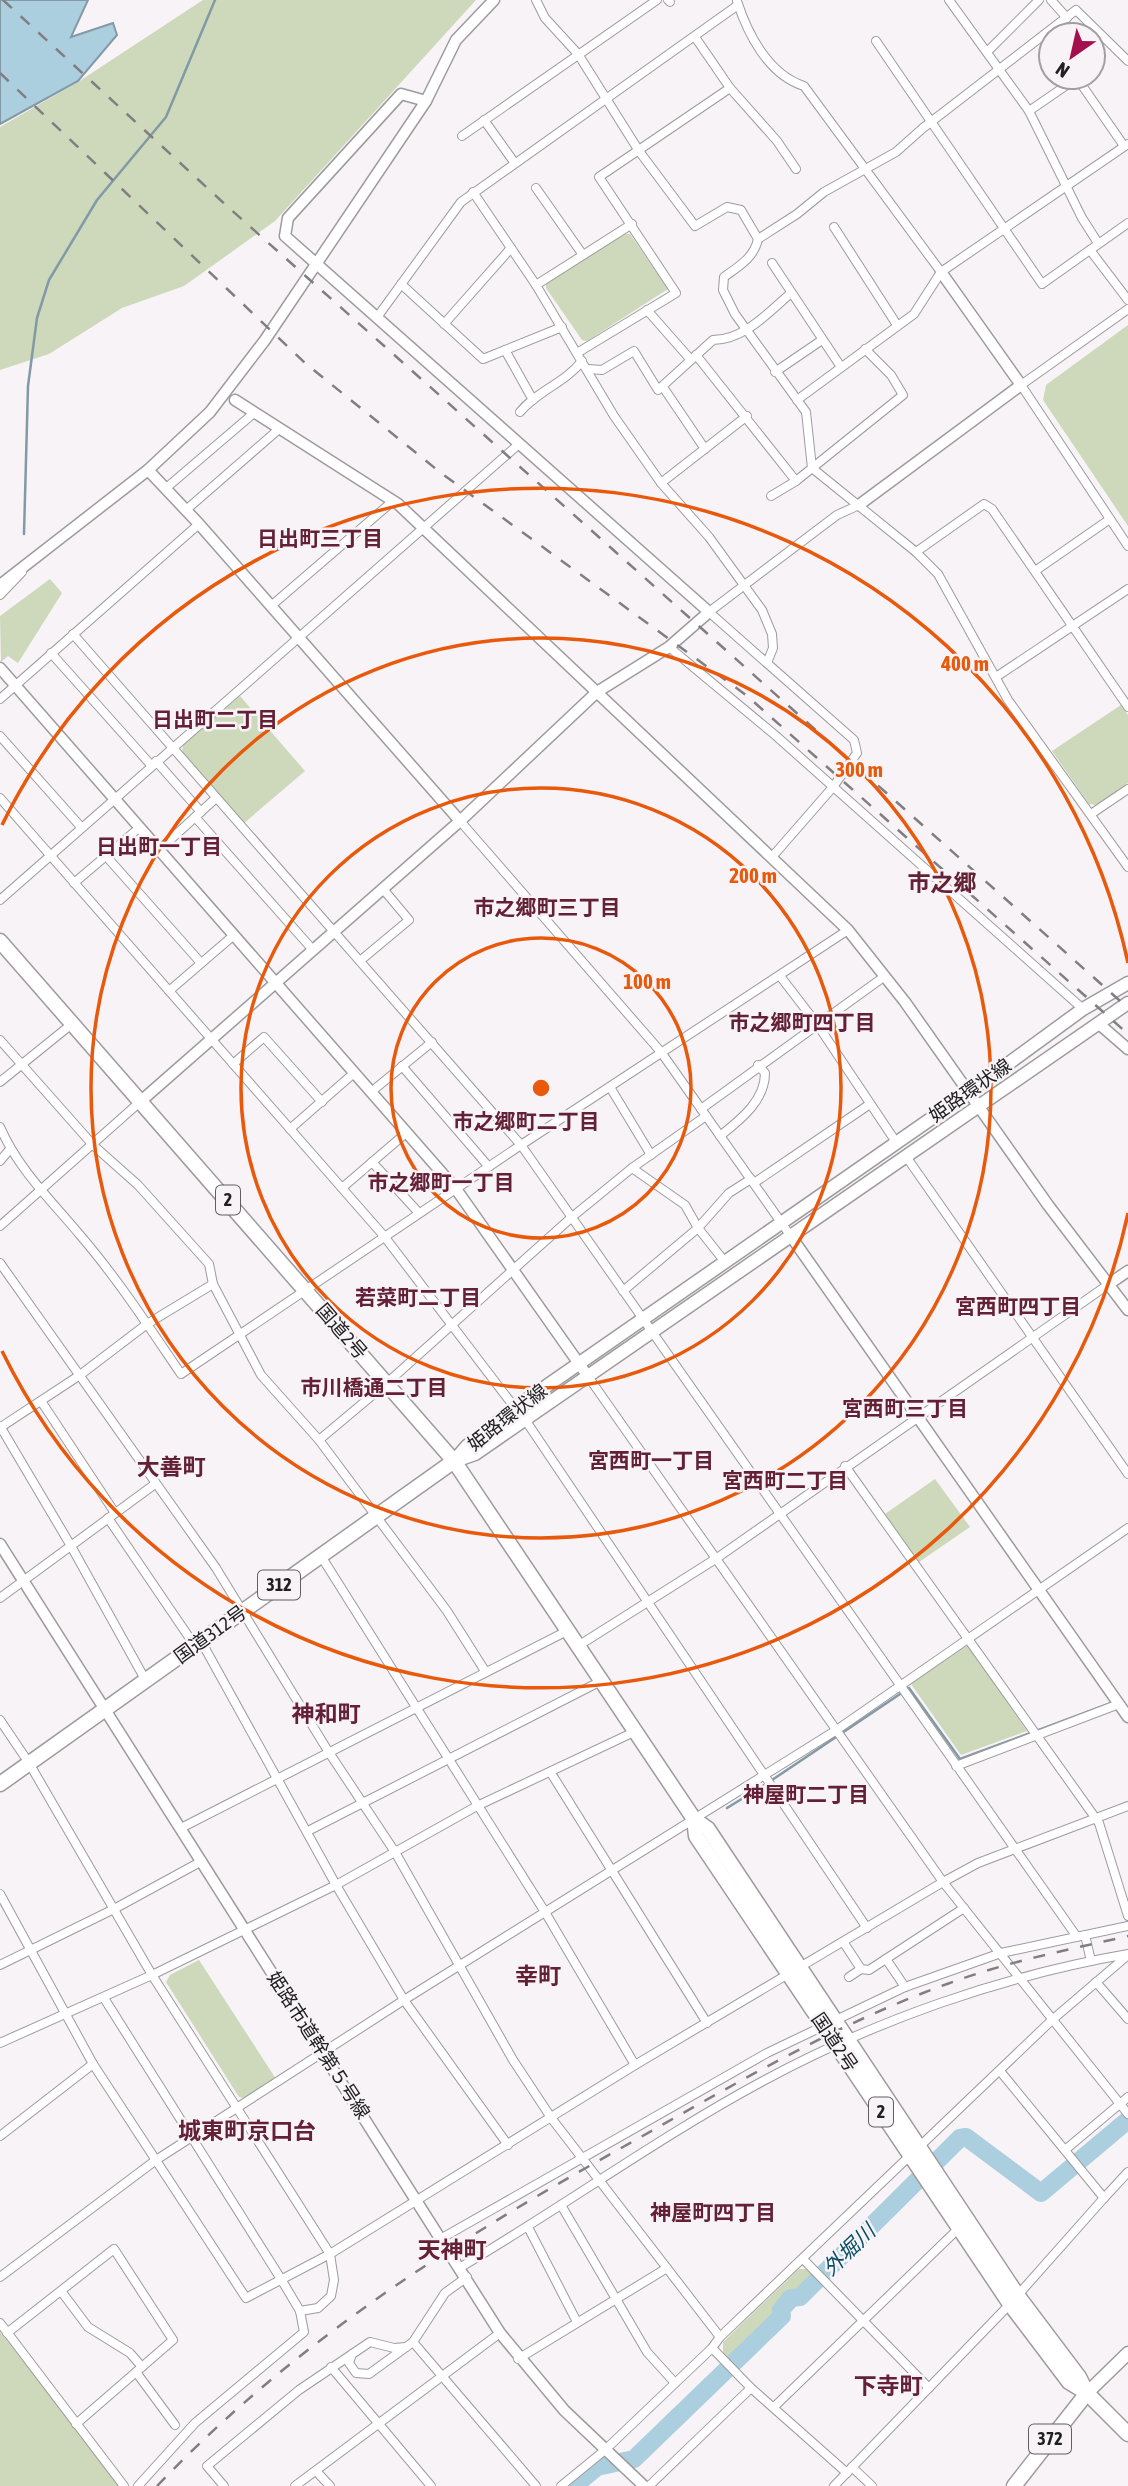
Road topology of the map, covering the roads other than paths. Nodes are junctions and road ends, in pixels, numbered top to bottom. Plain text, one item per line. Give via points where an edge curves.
1 (494, 0) edge
2 (537, 0) edge
3 (657, 0) edge
4 (949, 0) edge
5 (1039, 0) edge
6 (1051, 0) edge
7 (737, 3) edge
8 (1066, 18) junction
9 (695, 37) junction
10 (876, 41) dead end
11 (988, 52) junction
12 (578, 54) junction
13 (1128, 61) edge
14 (1001, 70) junction
15 (730, 88) junction
16 (605, 97) junction
17 (426, 101) junction
18 (1029, 111) junction
19 (484, 120) junction
20 (930, 123) junction
21 (462, 136) dead end
22 (1126, 145) edge
23 (639, 151) junction
24 (514, 162) junction
25 (865, 167) junction
26 (796, 169) dead end
27 (1068, 186) junction
28 (536, 188) dead end
29 (473, 192) junction
30 (1128, 223) edge
31 (632, 224) junction
32 (834, 227) dead end
33 (1004, 230) junction
34 (758, 239) junction
35 (1098, 243) junction
36 (511, 248) junction
37 (1090, 250) junction
38 (583, 255) junction
39 (772, 263) dead end
40 (317, 264) junction
41 (941, 272) junction
42 (401, 284) junction
43 (536, 285) junction
44 (791, 293) junction
45 (1128, 300) edge
46 (1128, 309) edge
47 (647, 310) junction
48 (377, 316) junction
49 (444, 324) junction
50 (898, 325) junction
51 (562, 327) junction
52 (746, 329) junction
53 (822, 340) junction
54 (865, 349) junction
55 (505, 350) junction
56 (580, 357) junction
57 (694, 358) junction
58 (841, 367) junction
59 (588, 369) junction
60 (775, 372) junction
61 (1021, 385) junction
62 (663, 387) junction
63 (234, 400) dead end
64 (533, 400) junction
65 (797, 401) junction
66 (520, 412) dead end
67 (254, 413) junction
68 (747, 416) junction
69 (279, 429) junction
70 (519, 443) junction
71 (705, 449) junction
72 (812, 468) junction
73 (148, 470) junction
74 (796, 481) junction
75 (661, 483) junction
76 (165, 489) junction
77 (771, 496) dead end
78 (393, 501) junction
79 (859, 505) junction
80 (186, 510) junction
81 (1110, 519) junction
82 (199, 524) junction
83 (423, 528) junction
84 (1128, 546) edge
85 (916, 552) junction
86 (27, 567) junction
87 (1035, 571) junction
88 (0, 585) edge
89 (743, 585) junction
90 (1128, 589) edge
91 (0, 596) edge
92 (271, 606) junction
93 (709, 612) junction
94 (1073, 627) junction
95 (73, 634) junction
96 (298, 637) junction
97 (669, 647) junction
98 (51, 653) junction
99 (767, 663) junction
100 (0, 668) edge
101 (996, 677) junction
102 (15, 685) junction
103 (597, 692) junction
104 (0, 699) edge
105 (1128, 707) edge
106 (0, 736) edge
107 (173, 746) junction
108 (153, 763) junction
109 (833, 787) junction
110 (1128, 789) edge
111 (0, 798) edge
112 (216, 798) junction
113 (113, 799) junction
114 (198, 814) junction
115 (1091, 814) junction
116 (460, 821) junction
117 (81, 827) junction
118 (139, 828) junction
119 (159, 850) junction
120 (50, 855) junction
121 (106, 856) junction
122 (772, 857) junction
123 (1128, 867) edge
124 (74, 883) junction
125 (383, 889) junction
126 (0, 900) edge
127 (848, 930) junction
128 (334, 931) junction
129 (234, 935) junction
130 (0, 941) edge
131 (313, 950) junction
132 (361, 960) junction
133 (201, 963) junction
134 (780, 976) junction
135 (885, 976) junction
136 (1128, 983) edge
137 (276, 984) junction
138 (169, 991) junction
139 (1128, 1003) edge
140 (1083, 1009) junction
141 (73, 1023) junction
142 (1097, 1023) junction
143 (817, 1024) junction
144 (0, 1040) edge
145 (212, 1040) junction
146 (432, 1042) junction
147 (1128, 1049) edge
148 (662, 1052) junction
149 (233, 1064) junction
150 (758, 1065) junction
151 (23, 1066) junction
152 (402, 1066) junction
153 (354, 1073) junction
154 (0, 1082) edge
155 (610, 1087) junction
156 (371, 1092) junction
157 (968, 1093) junction
158 (141, 1101) junction
159 (322, 1102) junction
160 (870, 1104) junction
161 (978, 1107) junction
162 (703, 1112) junction
163 (0, 1127) edge
164 (290, 1129) junction
165 (406, 1133) junction
166 (720, 1136) junction
167 (896, 1142) junction
168 (93, 1145) junction
169 (521, 1145) junction
170 (10, 1149) junction
171 (651, 1155) junction
172 (905, 1155) junction
173 (0, 1161) edge
174 (372, 1162) junction
175 (489, 1167) junction
176 (632, 1168) junction
177 (752, 1181) junction
178 (342, 1188) junction
179 (456, 1189) junction
180 (40, 1192) junction
181 (419, 1213) junction
182 (572, 1217) junction
183 (783, 1223) junction
184 (0, 1226) edge
185 (698, 1228) junction
186 (790, 1235) junction
187 (384, 1236) junction
188 (725, 1262) junction
189 (0, 1263) edge
190 (514, 1271) junction
191 (1128, 1271) edge
192 (213, 1284) junction
193 (1109, 1284) junction
194 (623, 1291) junction
195 (307, 1292) junction
196 (1128, 1310) edge
197 (642, 1319) junction
198 (147, 1324) junction
199 (452, 1325) junction
200 (651, 1331) junction
201 (241, 1335) junction
202 (1030, 1337) junction
203 (580, 1364) junction
204 (80, 1375) junction
205 (587, 1376) junction
206 (387, 1383) junction
207 (41, 1401) junction
208 (515, 1408) junction
209 (917, 1416) junction
210 (524, 1418) junction
211 (0, 1427) edge
212 (319, 1440) junction
213 (454, 1461) junction
214 (845, 1466) junction
215 (1128, 1474) edge
216 (155, 1483) junction
217 (781, 1513) junction
218 (112, 1516) junction
219 (376, 1517) junction
220 (1128, 1528) edge
221 (0, 1544) edge
222 (71, 1546) junction
223 (321, 1556) junction
224 (717, 1558) junction
225 (24, 1581) junction
226 (1039, 1591) junction
227 (0, 1598) edge
228 (648, 1601) junction
229 (242, 1611) junction
230 (566, 1631) junction
231 (967, 1638) junction
232 (198, 1644) junction
233 (578, 1646) junction
234 (485, 1671) junction
235 (146, 1681) junction
236 (601, 1682) junction
237 (899, 1685) junction
238 (1119, 1704) junction
239 (415, 1707) junction
240 (106, 1711) junction
241 (1128, 1717) edge
242 (0, 1720) edge
243 (835, 1731) junction
244 (634, 1732) junction
245 (1035, 1735) junction
246 (328, 1751) junction
247 (448, 1760) junction
248 (29, 1763) junction
249 (956, 1766) junction
250 (551, 1773) junction
251 (763, 1775) junction
252 (278, 1776) junction
253 (0, 1784) edge
254 (364, 1803) junction
255 (477, 1806) junction
256 (1128, 1806) edge
257 (1095, 1818) junction
258 (694, 1819) junction
259 (181, 1828) junction
260 (308, 1831) junction
261 (1015, 1849) junction
262 (395, 1852) junction
263 (202, 1861) junction
264 (610, 1872) junction
265 (943, 1882) junction
266 (335, 1885) junction
267 (0, 1894) edge
268 (964, 1908) junction
269 (114, 1909) junction
270 (545, 1912) junction
271 (1128, 1916) edge
272 (1128, 1926) edge
273 (867, 1928) junction
274 (244, 1929) junction
275 (1081, 1936) junction
276 (844, 1943) junction
277 (30, 1950) junction
278 (1001, 1953) junction
279 (1128, 1955) edge
280 (886, 1959) junction
281 (1091, 1961) junction
282 (0, 1965) edge
283 (458, 1966) junction
284 (861, 1969) junction
285 (796, 1972) junction
286 (152, 1975) junction
287 (849, 1977) dead end
288 (1020, 1977) junction
289 (1096, 1982) junction
290 (905, 1987) junction
291 (104, 1998) junction
292 (404, 2000) junction
293 (64, 2016) junction
294 (1128, 2019) edge
295 (1052, 2020) junction
296 (830, 2022) junction
297 (707, 2023) junction
298 (0, 2043) edge
299 (844, 2043) junction
300 (323, 2052) junction
301 (93, 2064) junction
302 (635, 2065) junction
303 (1000, 2071) junction
304 (1128, 2098) edge
305 (1120, 2105) junction
306 (239, 2107) junction
307 (1128, 2114) edge
308 (552, 2119) junction
309 (0, 2136) edge
310 (192, 2137) junction
311 (508, 2145) junction
312 (915, 2150) junction
313 (1065, 2150) junction
314 (583, 2156) junction
315 (156, 2160) junction
316 (1128, 2172) edge
317 (601, 2180) junction
318 (1104, 2197) junction
319 (417, 2200) junction
320 (561, 2204) junction
321 (528, 2227) junction
322 (959, 2228) junction
323 (442, 2238) junction
324 (330, 2254) junction
325 (803, 2259) junction
326 (667, 2268) junction
327 (464, 2272) junction
328 (0, 2277) edge
329 (281, 2279) junction
330 (61, 2291) junction
331 (618, 2297) junction
332 (1014, 2300) junction
333 (300, 2311) junction
334 (578, 2322) junction
335 (0, 2323) edge
336 (863, 2323) junction
337 (8, 2333) junction
338 (500, 2333) junction
339 (720, 2337) junction
340 (410, 2345) junction
341 (712, 2348) junction
342 (1128, 2353) edge
343 (352, 2354) junction
344 (518, 2359) junction
345 (331, 2367) junction
346 (139, 2370) junction
347 (443, 2374) junction
348 (674, 2383) junction
349 (751, 2388) junction
350 (929, 2388) junction
351 (1087, 2393) junction
352 (774, 2407) junction
353 (76, 2424) junction
354 (378, 2424) junction
355 (175, 2426) dead end
356 (1128, 2434) edge
357 (604, 2450) junction
358 (849, 2470) junction
359 (316, 2471) junction
360 (124, 2486) edge
361 (138, 2486) edge
362 (224, 2486) edge
363 (295, 2486) edge
364 (330, 2486) edge
365 (431, 2486) edge
366 (536, 2486) edge
367 (561, 2486) edge
368 (647, 2486) edge
369 (834, 2486) edge
370 (873, 2486) edge
371 (1014, 2486) edge

1 - 17 street via 456,40
2 - 12 street via 545,18
3 - 12 street
4 - 11 street
5 - 11 street
6 - 8 street
7 - 9 street
7 - 25 street via 779,74 804,86
8 - 13 street via 1076,10
8 - 14 street
9 - 15 street
9 - 16 street
10 - 20 street
11 - 14 street
12 - 16 street
12 - 19 street
14 - 18 street
14 - 20 street
15 - 23 street
15 - 26 street
16 - 23 street
16 - 24 street
17 - 40 street
17 - 40 street via 401,94 288,218 285,236
18 - 22 street via 1077,78
18 - 27 street
19 - 21 street
19 - 24 street
20 - 25 street via 896,152
20 - 33 street
22 - 27 street
23 - 31 street via 599,177
23 - 34 street via 695,226 727,207 741,210
24 - 29 street
25 - 34 street
25 - 41 street
27 - 33 street
27 - 35 street
28 - 38 street
29 - 36 street
29 - 42 street
30 - 35 street
31 - 38 street
31 - 47 street via 676,293
32 - 50 street
33 - 37 street via 1042,284
33 - 41 street
34 - 52 street via 750,258 724,277 723,290
35 - 37 street
36 - 43 street
36 - 49 street
37 - 45 street
38 - 43 street
39 - 44 street
40 - 48 street
40 - 73 street via 210,412
41 - 50 street via 914,314
41 - 61 street
42 - 48 street
42 - 49 street
43 - 51 street
44 - 52 street
44 - 53 street
46 - 61 street
47 - 56 street
47 - 57 street
48 - 70 street
49 - 55 street via 483,359
50 - 54 street
51 - 55 street
51 - 56 street
52 - 57 street via 713,340
52 - 60 street
53 - 58 street
53 - 60 street
54 - 58 street
54 - 72 street via 891,374 903,395
55 - 64 street
56 - 59 street
56 - 64 street via 571,376
57 - 62 street
57 - 68 street
58 - 65 street
59 - 62 street via 602,370 634,351 658,390
59 - 75 street
60 - 65 street
61 - 79 street
61 - 81 street
62 - 71 street
63 - 67 street
64 - 66 street
65 - 72 street via 807,412
67 - 69 street
67 - 76 street
68 - 71 street
68 - 74 street
69 - 78 street
69 - 80 street
70 - 83 street
70 - 93 street
71 - 75 street
72 - 74 street
72 - 79 street
73 - 76 street
73 - 86 street
74 - 77 street
75 - 89 street via 709,537
76 - 80 street
78 - 83 street
78 - 92 street
79 - 85 street
79 - 89 street via 837,515
80 - 82 street
81 - 84 street
81 - 87 street
82 - 92 street
82 - 95 street
83 - 96 street
83 - 103 street
85 - 87 street via 984,504
85 - 101 street via 938,574
86 - 88 street
86 - 91 street
87 - 94 street
89 - 93 street
89 - 99 street via 762,610 772,634
90 - 94 street
92 - 96 street
93 - 97 street
93 - 99 street
94 - 101 street
94 - 105 street
95 - 98 street
95 - 107 street
96 - 107 street
96 - 116 street
97 - 103 street
97 - 109 street
98 - 102 street
98 - 108 street
99 - 109 street via 854,740 857,753
100 - 102 street
101 - 115 street
102 - 104 street
102 - 113 street
103 - 116 street
103 - 122 street
106 - 117 street
107 - 108 street
107 - 112 street
108 - 113 street
108 - 114 street
109 - 122 street
109 - 140 street
110 - 115 street
111 - 120 street
112 - 114 street
112 - 128 street
113 - 117 street
113 - 118 street
114 - 119 street
114 - 131 street
115 - 123 street
116 - 125 street
116 - 148 street
117 - 120 street
118 - 119 street
118 - 121 street
119 - 129 street
120 - 124 street
120 - 126 street
121 - 124 street
121 - 133 street
122 - 127 street
124 - 138 street
125 - 128 street
125 - 132 street via 409,920
127 - 134 street
127 - 135 street
128 - 131 street
128 - 132 street
129 - 133 street
129 - 137 street
130 - 141 highway, 国道2号 / 2
131 - 137 street
132 - 146 street
133 - 138 street
134 - 143 street
134 - 148 street
135 - 143 street
135 - 157 street
136 - 140 main road, 姫路環状線
137 - 145 street
137 - 153 street
138 - 145 street
139 - 142 main road, 姫路環状線
140 - 157 main road, 姫路環状線
141 - 151 street
141 - 158 highway, 国道2号 / 2
142 - 147 street
142 - 161 main road, 姫路環状線
143 - 150 street
143 - 160 street
144 - 151 street
145 - 149 street
145 - 158 street
146 - 152 street
146 - 169 street
148 - 155 street
148 - 162 street
149 - 159 street via 264,1037
149 - 164 street
150 - 162 street
150 - 166 street via 765,1073 765,1084 747,1115
151 - 154 street
151 - 168 street
152 - 156 street
152 - 175 street
153 - 156 street
153 - 159 street
155 - 169 street
155 - 171 street
156 - 165 street
157 - 161 street
157 - 167 main road, 姫路環状線
158 - 168 street
158 - 195 highway, 国道2号 / 2
159 - 164 street
160 - 167 street
160 - 177 street
161 - 172 main road, 姫路環状線
161 - 193 street
162 - 166 street
162 - 171 street
163 - 170 street
164 - 178 street
165 - 174 street
165 - 179 street
166 - 177 street
167 - 183 main road, 姫路環状線
168 - 180 street
168 - 192 street via 171,1219 209,1264
169 - 175 street
169 - 182 street
170 - 173 street
170 - 180 street
171 - 176 street
172 - 186 main road, 姫路環状線
172 - 202 street
174 - 178 street
174 - 181 street
175 - 179 street
176 - 182 street
176 - 185 street via 685,1205
177 - 183 street
177 - 185 street via 730,1192
178 - 187 street
179 - 181 street
179 - 190 street
180 - 184 street
180 - 198 street via 80,1235
181 - 187 street
182 - 190 street
182 - 194 street
183 - 186 street
183 - 188 main road, 姫路環状線
185 - 188 street
185 - 194 street
186 - 200 main road, 姫路環状線
186 - 209 street
187 - 195 street
187 - 199 street
188 - 197 main road, 姫路環状線
189 - 204 street
190 - 199 street
190 - 203 street
191 - 193 street
192 - 198 street
192 - 201 street
193 - 196 street
193 - 202 street
194 - 197 street
195 - 201 street
195 - 206 highway, 国道2号 / 2
197 - 200 street
197 - 203 main road, 姫路環状線
198 - 201 street via 181,1374
198 - 204 street
199 - 206 street
199 - 208 street
200 - 205 main road, 姫路環状線
200 - 217 street
201 - 212 street via 261,1375
202 - 209 street
202 - 215 street
203 - 205 street
203 - 208 main road, 姫路環状線
204 - 207 street
204 - 216 street
205 - 210 main road, 姫路環状線
205 - 224 street
206 - 212 street
206 - 213 highway, 国道2号 / 2
207 - 211 street
207 - 218 street
208 - 213 main road, 姫路環状線
209 - 214 street
209 - 226 street
210 - 213 main road, 姫路環状線 via 475,1454
210 - 228 street
211 - 222 street
212 - 219 street
213 - 219 highway, 国道312号 / 312
213 - 230 highway, 国道2号 / 2
214 - 217 street
214 - 231 street
216 - 218 street
216 - 229 street
217 - 224 street
217 - 237 street
218 - 222 street
218 - 232 street
219 - 223 highway, 国道312号 / 312
219 - 234 street via 447,1611
220 - 226 street
221 - 225 street, 姫路市道幹第５号線
222 - 225 street
222 - 235 street
223 - 229 highway, 国道312号 / 312
223 - 239 street
224 - 228 street
224 - 243 street
225 - 227 street
225 - 240 street, 姫路市道幹第５号線
226 - 231 street
226 - 238 street
228 - 233 street
228 - 251 street
229 - 232 highway, 国道312号 / 312
229 - 246 street
230 - 233 highway, 国道2号 / 2
230 - 234 street
231 - 237 street
231 - 245 street
232 - 235 highway, 国道312号 / 312
232 - 252 street
233 - 236 highway, 国道2号 / 2
234 - 239 street
235 - 240 highway, 国道312号 / 312
236 - 244 highway, 国道2号 / 2
236 - 247 street
237 - 243 street
237 - 249 street
238 - 241 street
238 - 245 street
239 - 246 street
239 - 247 street
240 - 248 highway, 国道312号 / 312
240 - 259 street, 姫路市道幹第５号線
242 - 248 street
243 - 251 street
243 - 265 street
244 - 250 street
244 - 258 highway, 国道2号 / 2
245 - 249 street
245 - 257 street
246 - 252 street
246 - 254 street
247 - 254 street
247 - 255 street
248 - 253 highway, 国道312号 / 312
248 - 269 street
249 - 261 street
250 - 255 street
250 - 264 street
251 - 258 street
251 - 273 street
252 - 259 street
252 - 260 street
254 - 260 street
254 - 262 street
255 - 262 street
255 - 270 street
256 - 257 street
257 - 261 street
257 - 271 street
258 - 264 street
258 - 285 highway, 国道2号 / 2 via 696,1836
259 - 263 street, 姫路市道幹第５号線
260 - 266 street
261 - 265 street
261 - 275 street
262 - 266 street
262 - 283 street
263 - 269 street
263 - 274 street, 姫路市道幹第５号線
264 - 270 street
264 - 297 street
265 - 268 street
265 - 273 street
266 - 274 street
266 - 292 street
267 - 277 street
268 - 278 street
268 - 280 street
269 - 277 street
269 - 286 street
270 - 283 street
270 - 302 street
272 - 275 street
273 - 276 street
274 - 286 street
274 - 300 street, 姫路市道幹第５号線
275 - 278 street
275 - 281 street
276 - 284 street
276 - 285 street
277 - 282 street
277 - 293 street
278 - 288 street
278 - 290 street
279 - 281 street
279 - 289 street
280 - 284 street via 869,1970
280 - 290 street
281 - 288 street
283 - 292 street
283 - 308 street
284 - 287 street
285 - 296 highway, 国道2号 / 2
285 - 297 street
286 - 291 street
286 - 306 street
288 - 295 street
288 - 299 street
289 - 294 street
289 - 295 street
290 - 296 street
291 - 293 street
291 - 310 street
292 - 300 street
292 - 311 street
293 - 298 street
293 - 301 street
295 - 303 street
295 - 305 street
296 - 299 highway, 国道2号 / 2
296 - 314 street
297 - 302 street
299 - 312 highway, 国道2号 / 2
299 - 317 street via 764,2080
300 - 306 street
300 - 319 street, 姫路市道幹第５号線
301 - 309 street
301 - 315 street
302 - 308 street
303 - 312 street
303 - 313 street
304 - 305 street
305 - 307 street
305 - 313 street
306 - 310 street
306 - 324 street
308 - 311 street
308 - 314 street
310 - 315 street
310 - 329 street
311 - 319 street
312 - 322 highway, 国道2号 / 2
312 - 325 street
312 - 332 highway, 国道2号 / 2
313 - 318 street
314 - 317 street
314 - 323 street
315 - 328 street
315 - 329 street via 246,2298
316 - 318 street
317 - 320 street
317 - 326 street
318 - 332 street
319 - 323 street, 姫路市道幹第５号線
319 - 324 street
320 - 321 street
320 - 331 street
321 - 327 street
321 - 334 street
322 - 332 highway, 国道2号 / 2
322 - 336 street
323 - 327 street, 姫路市道幹第５号線
324 - 329 street
324 - 333 street via 331,2296 317,2308
325 - 336 street
325 - 339 street
326 - 331 street
326 - 339 street
327 - 338 street, 姫路市道幹第５号線
327 - 340 street
329 - 333 street
330 - 337 street
330 - 346 street via 88,2328 130,2354
330 - 346 street via 114,2249 173,2340
331 - 334 street
331 - 348 street via 647,2352
332 - 350 street
332 - 351 highway, 国道2号 / 2 via 1069,2382
333 - 361 street via 304,2332 195,2423
334 - 344 street
335 - 337 street
336 - 350 street
336 - 352 street
337 - 353 street
338 - 344 street, 姫路市道幹第５号線
338 - 347 street
339 - 341 street
340 - 343 street via 394,2348 370,2342
340 - 343 street via 362,2376 350,2366
340 - 347 street
341 - 348 street
341 - 349 street
342 - 351 main road
343 - 345 street
344 - 357 street, 姫路市道幹第５号線
345 - 354 street
345 - 362 street via 207,2466
346 - 353 street
346 - 355 street
347 - 354 street
347 - 366 street
348 - 357 street
349 - 352 street
349 - 368 street
350 - 358 street
351 - 356 highway, 国道2号 / 2
351 - 371 highway, 372
352 - 358 street
353 - 360 street
354 - 359 street
354 - 365 street
357 - 367 street
357 - 368 street, 姫路市道幹第５号線
358 - 369 street
358 - 370 street
359 - 363 street
359 - 364 street

